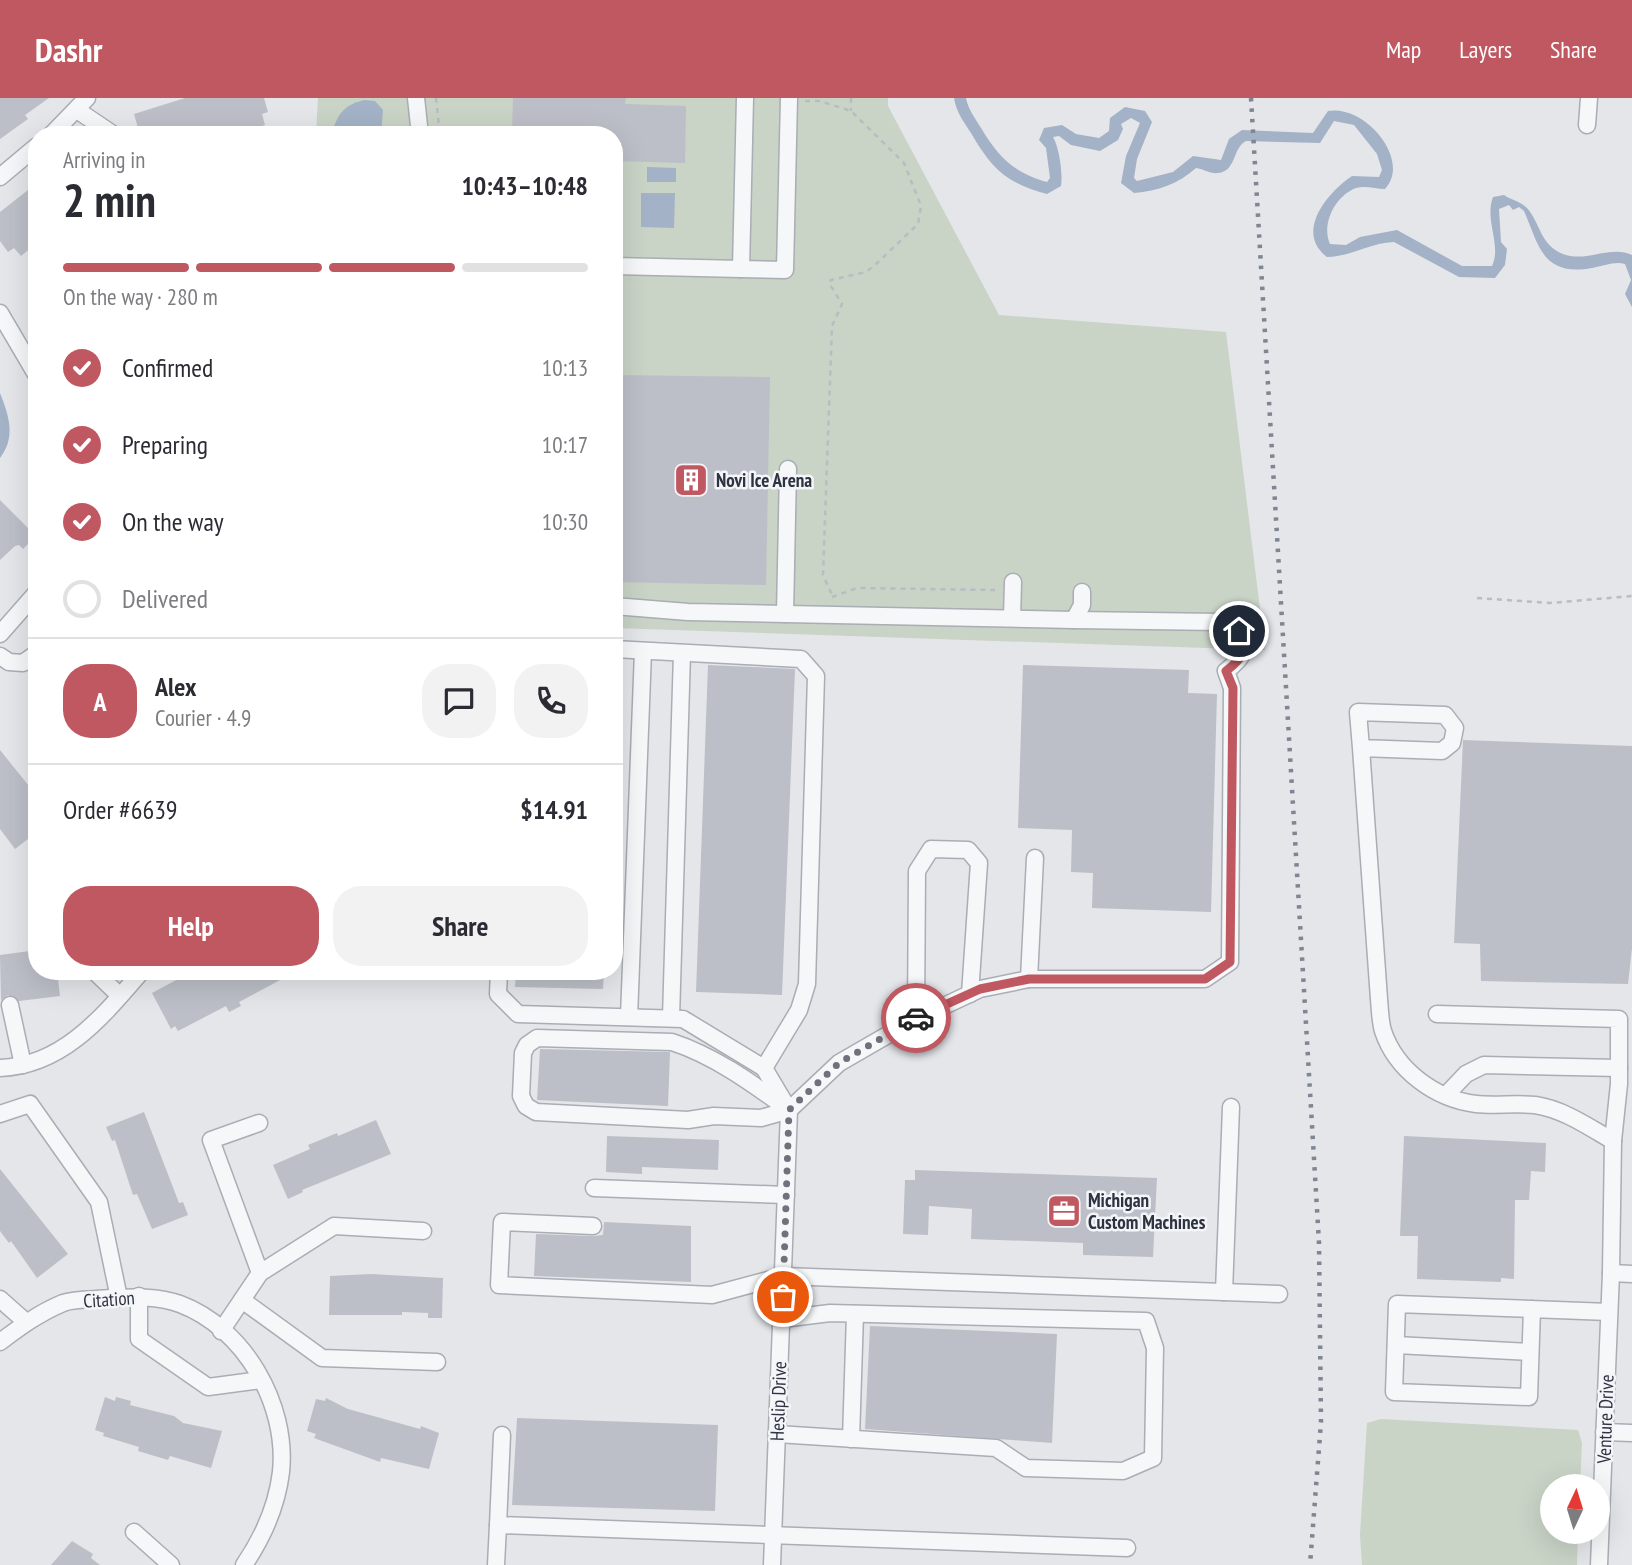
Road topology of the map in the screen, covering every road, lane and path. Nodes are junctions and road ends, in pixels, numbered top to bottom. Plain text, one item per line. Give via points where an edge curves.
1 (416, 98) edge
2 (436, 98) edge
3 (745, 98) edge
4 (851, 98) edge
5 (1589, 98) edge
6 (789, 99) edge
7 (82, 104) edge
8 (851, 111) junction
9 (1587, 125) dead end
10 (60, 126) edge
11 (105, 126) edge
12 (419, 126) edge
13 (439, 126) edge
14 (28, 154) edge
15 (0, 177) edge
16 (623, 266) edge
17 (741, 269) junction
18 (0, 313) edge
19 (28, 361) edge
20 (788, 469) dead end
21 (1013, 582) dead end
22 (995, 590) dead end
23 (1632, 596) edge
24 (1477, 598) dead end
25 (1088, 601) dead end
26 (28, 602) edge
27 (623, 607) edge
28 (785, 614) junction
29 (1012, 618) junction
30 (1074, 620) junction
31 (0, 634) edge
32 (623, 650) edge
33 (643, 651) junction
34 (682, 653) junction
35 (0, 656) edge
36 (28, 659) edge
37 (1361, 748) junction
38 (1035, 858) dead end
39 (1029, 979) junction
40 (103, 980) edge
41 (134, 980) edge
42 (499, 980) edge
43 (970, 993) junction
44 (120, 996) junction
45 (10, 1005) dead end
46 (1437, 1014) dead end
47 (629, 1017) junction
48 (671, 1018) junction
49 (916, 1019) junction
50 (1625, 1027) edge
51 (23, 1065) junction
52 (0, 1068) edge
53 (764, 1068) junction
54 (1619, 1068) junction
55 (1447, 1094) junction
56 (1231, 1107) dead end
57 (789, 1110) junction
58 (0, 1114) edge
59 (259, 1123) dead end
60 (1613, 1141) junction
61 (594, 1188) dead end
62 (786, 1195) junction
63 (593, 1226) dead end
64 (423, 1231) dead end
65 (260, 1273) junction
66 (1611, 1273) junction
67 (1632, 1273) edge
68 (783, 1276) junction
69 (1224, 1292) junction
70 (1279, 1293) dead end
71 (139, 1296) junction
72 (119, 1298) junction
73 (0, 1300) edge
74 (242, 1300) junction
75 (1532, 1309) junction
76 (1609, 1312) junction
77 (855, 1314) junction
78 (782, 1319) junction
79 (26, 1322) junction
80 (221, 1331) junction
81 (0, 1342) edge
82 (1396, 1345) junction
83 (1531, 1352) junction
84 (437, 1362) dead end
85 (261, 1380) junction
86 (1604, 1432) junction
87 (1632, 1433) edge
88 (777, 1434) junction
89 (502, 1435) dead end
90 (851, 1439) junction
91 (498, 1525) junction
92 (134, 1532) dead end
93 (773, 1533) junction
94 (1127, 1548) dead end
95 (171, 1565) edge
96 (244, 1565) edge
97 (496, 1565) edge
98 (772, 1565) edge
99 (1599, 1565) edge
100 (1611, 1565) edge

1 - 12 street
2 - 13 path
3 - 17 street
4 - 8 path
5 - 9 street
6 - 8 path via 820,101
6 - 17 street via 785,270
7 - 10 street
7 - 11 street
8 - 22 path via 904,163 921,206 918,224 894,249 866,272 829,283 842,304 832,326 823,575 831,598 857,588
14 - 15 street
16 - 17 street
18 - 19 street
20 - 28 street
21 - 29 street
23 - 24 path via 1550,603
25 - 30 street
26 - 31 street
27 - 28 street
28 - 29 street
29 - 30 street
30 - 39 street via 1220,622 1239,631 1245,646 1242,659 1226,671 1233,688 1230,962 1205,979
32 - 33 street
33 - 34 street
33 - 47 street
34 - 48 street
34 - 53 street via 802,659 816,676 807,985 799,1010
35 - 36 street via 9,662
37 - 37 street via 1358,712 1446,715 1455,728 1452,743 1442,751
37 - 55 street via 1383,1030 1409,1072 1427,1087
38 - 39 street
39 - 43 street
40 - 44 street
41 - 44 street
42 - 47 street via 498,994 518,1014
43 - 49 street
43 - 49 street via 979,863 968,850 931,849 917,871
44 - 51 street via 67,1047
45 - 51 street
46 - 50 street via 1619,1019
47 - 48 street
48 - 53 street via 683,1019
49 - 57 street via 839,1063
50 - 54 street, Venture Drive
51 - 52 street
53 - 57 street
54 - 55 street via 1484,1066 1466,1074
54 - 60 street, Venture Drive
55 - 60 street via 1474,1104 1536,1105 1576,1119
56 - 69 street
57 - 57 street via 744,1078 672,1042 537,1038 523,1054 521,1096 536,1112 688,1120 761,1118
57 - 62 street, Heslip Drive
58 - 72 street via 30,1104 99,1202
59 - 65 street via 211,1140
60 - 66 street, Venture Drive
61 - 62 street
62 - 68 street, Heslip Drive
63 - 68 street via 502,1222 499,1285 712,1296
64 - 65 street via 334,1226
65 - 74 street
66 - 67 street
66 - 76 street, Venture Drive
68 - 69 street
68 - 78 street, Heslip Drive
69 - 70 street
71 - 72 street, Citation
71 - 80 street, Citation via 179,1304
71 - 85 street via 139,1339 208,1387
72 - 79 street, Citation via 66,1302
73 - 79 street
74 - 80 street
74 - 84 street via 322,1357
75 - 76 street
75 - 82 street via 1397,1304
75 - 83 street
76 - 86 street, Venture Drive
77 - 78 street
77 - 90 street
77 - 90 street via 1146,1321 1155,1348 1153,1458 1123,1471 1026,1468 996,1448
78 - 88 street, Heslip Drive
79 - 81 street, Citation
80 - 85 street, Citation via 239,1345
82 - 83 street
82 - 83 street via 1394,1392 1529,1397
85 - 96 street, Citation via 276,1416 281,1469 268,1522
86 - 87 street
86 - 99 street, Venture Drive
88 - 90 street
88 - 93 street, Heslip Drive
89 - 91 street
91 - 93 street
91 - 97 street
92 - 95 street
93 - 94 street
93 - 98 street, Heslip Drive
99 - 100 street

